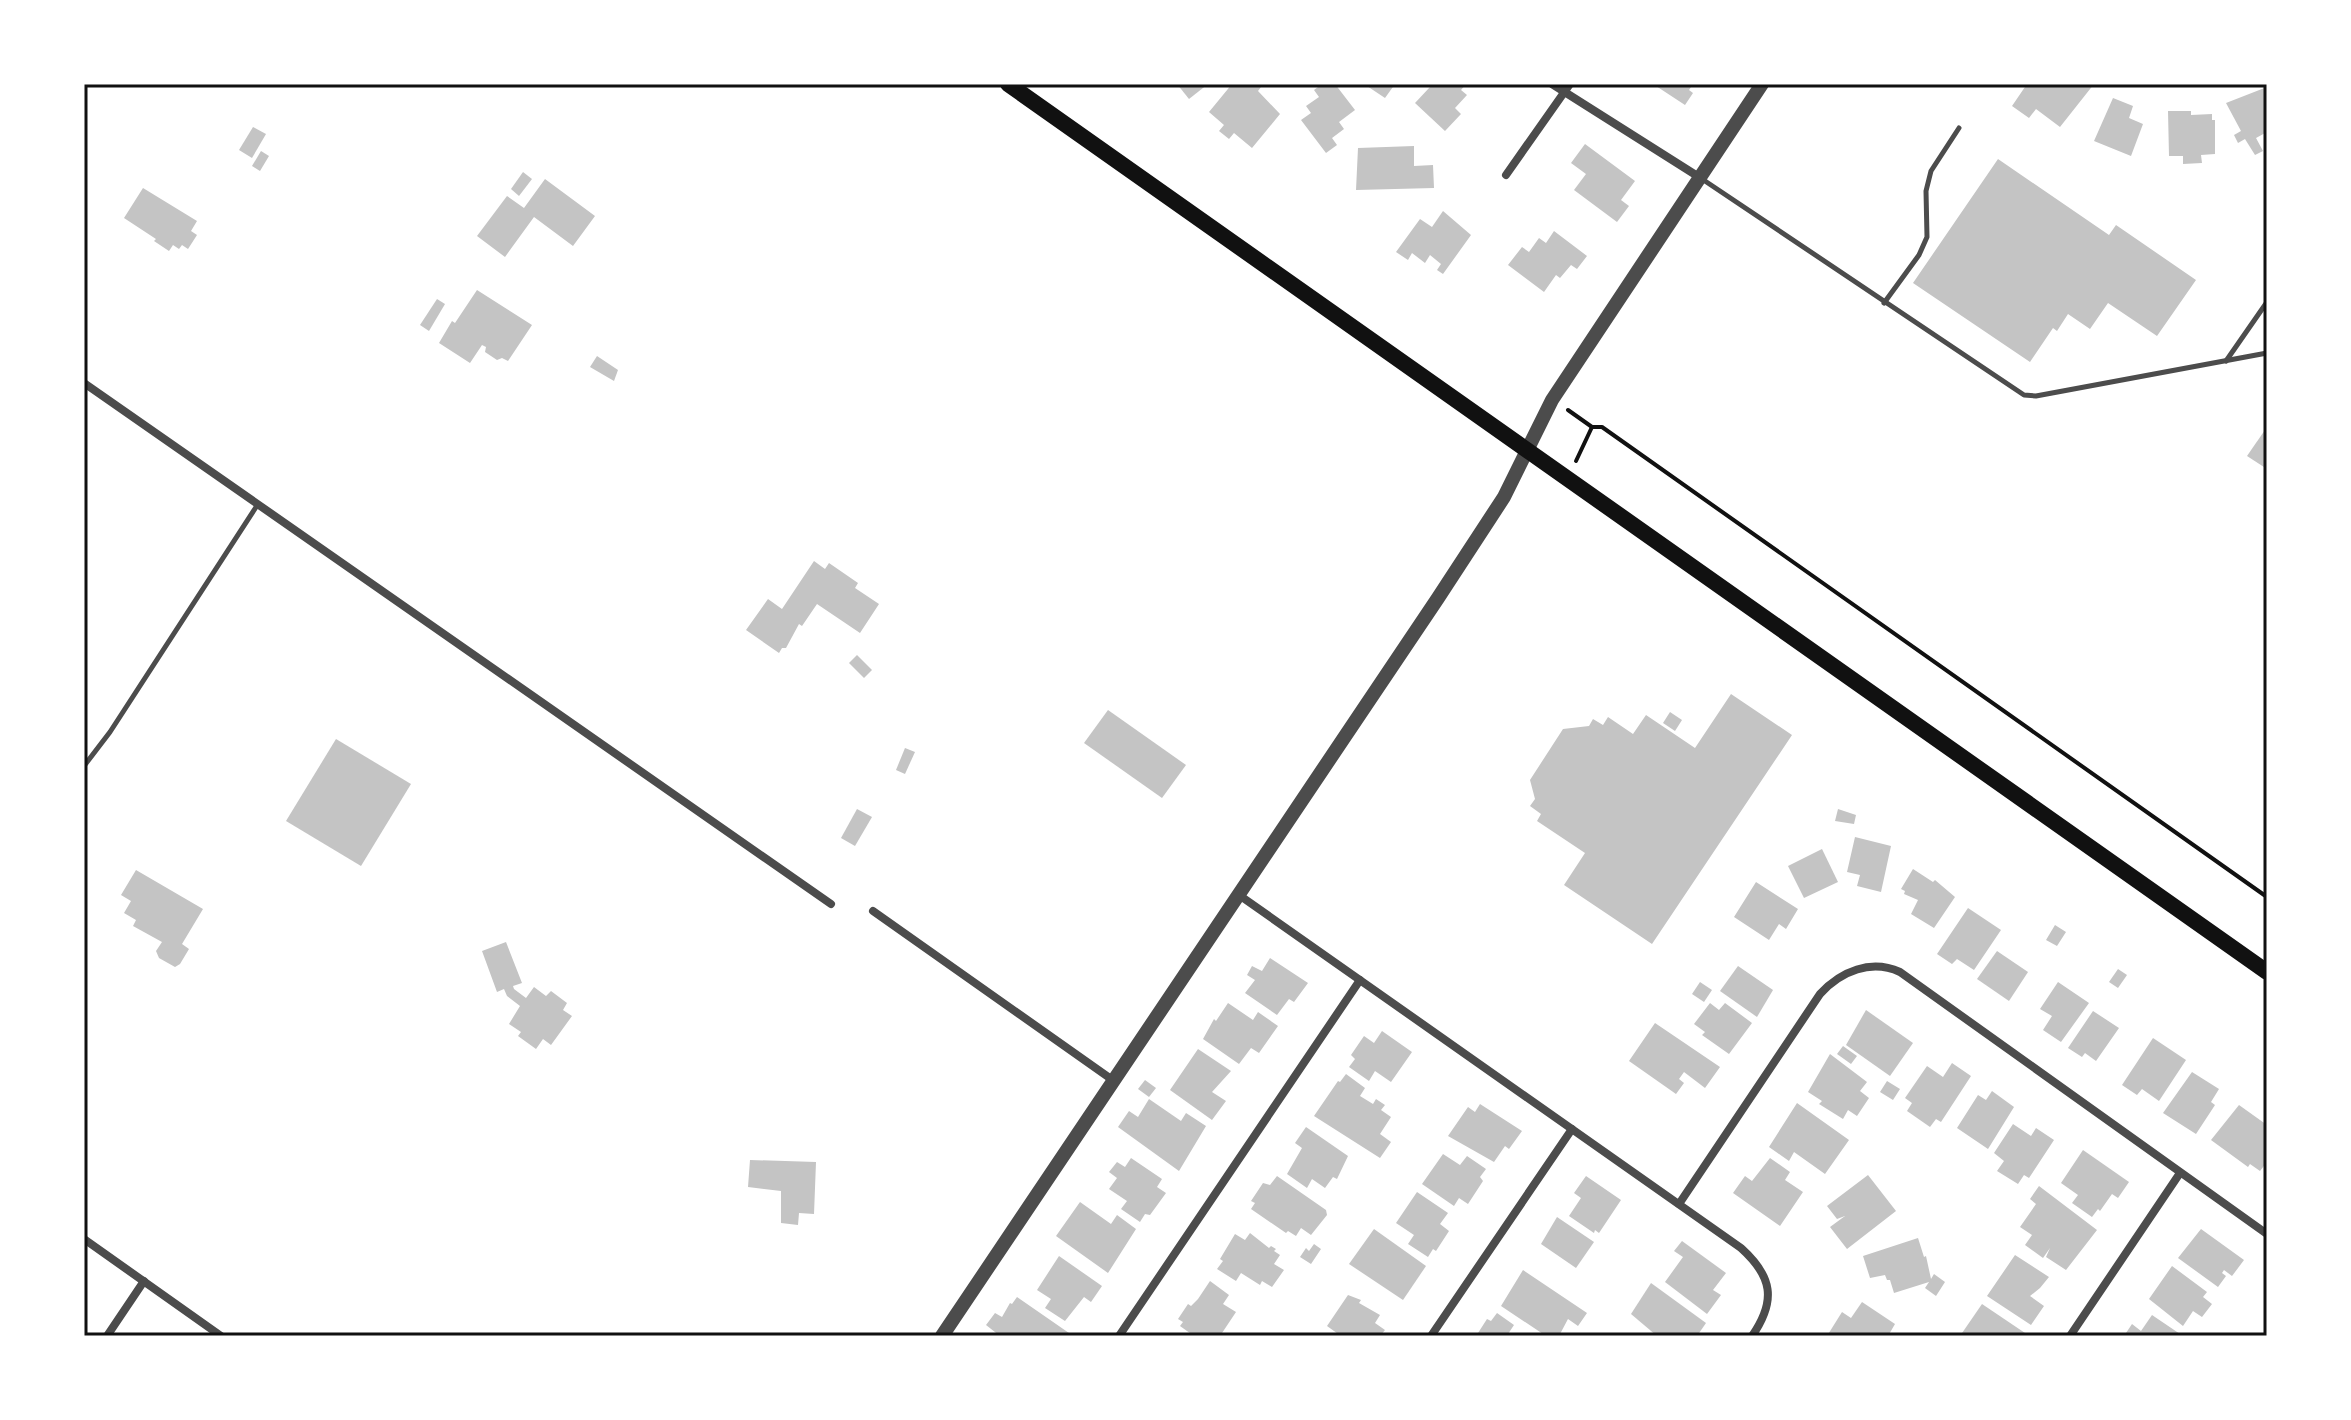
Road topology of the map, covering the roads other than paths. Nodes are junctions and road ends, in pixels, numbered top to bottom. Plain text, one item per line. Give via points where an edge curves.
1 (1008, 84) edge
2 (1552, 84) edge
3 (1762, 84) edge
4 (1568, 88) edge
5 (1959, 128) dead end
6 (1506, 175) dead end
7 (1699, 177) junction
8 (2267, 302) edge
9 (1884, 303) junction
10 (2267, 353) edge
11 (2226, 362) junction
12 (84, 383) edge
13 (1527, 451) junction
14 (258, 504) junction
15 (84, 766) edge
16 (1239, 895) junction
17 (831, 904) dead end
18 (873, 911) dead end
19 (2267, 972) edge
20 (1360, 980) junction
21 (1114, 1081) junction
22 (1572, 1129) junction
23 (2180, 1173) junction
24 (1679, 1204) junction
25 (2267, 1234) edge
26 (84, 1239) edge
27 (144, 1281) junction
28 (107, 1336) edge
29 (221, 1336) edge
30 (942, 1336) edge
31 (1119, 1336) edge
32 (1431, 1336) edge
33 (1752, 1336) edge
34 (2070, 1336) edge

1 - 13 main road
2 - 4 street
3 - 7 street
4 - 6 street
4 - 7 street
5 - 9 lane via 1931,171 1927,237
7 - 9 lane
7 - 13 street via 1552,400
8 - 11 lane
9 - 11 lane via 2024,395
10 - 11 lane
12 - 14 street
13 - 16 street via 1447,585
13 - 19 main road
14 - 15 lane
14 - 17 street
16 - 20 street
16 - 21 street
18 - 21 street
20 - 22 street
20 - 31 street
21 - 30 street
22 - 24 street
22 - 32 street
23 - 24 street via 1900,972 1883,966 1852,971 1820,994
23 - 25 street
23 - 34 street
24 - 33 street via 1741,1248 1765,1274 1767,1303
26 - 27 street
27 - 28 street
27 - 29 street

